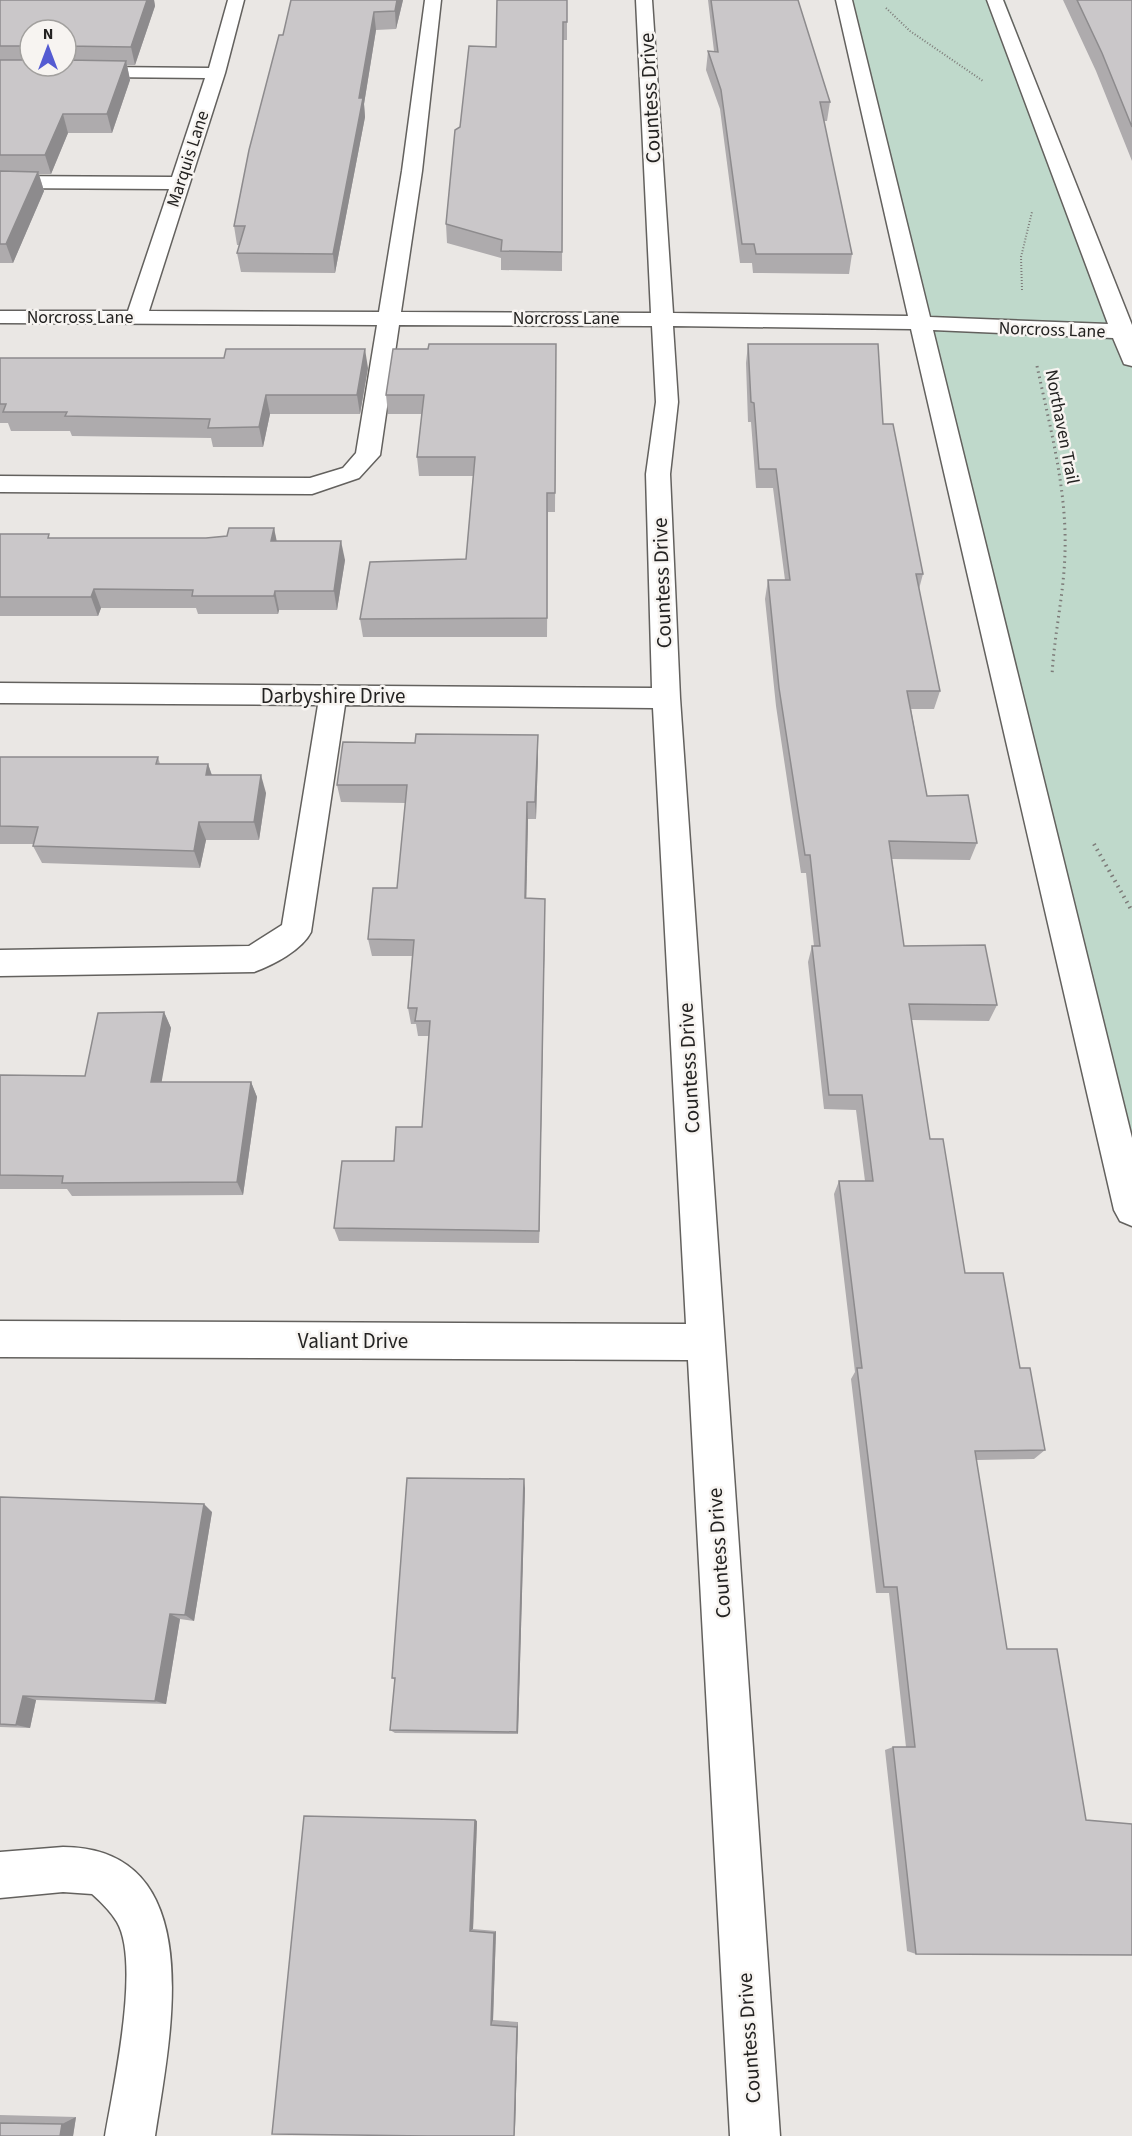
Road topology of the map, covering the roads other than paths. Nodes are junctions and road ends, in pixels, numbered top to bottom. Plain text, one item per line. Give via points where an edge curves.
1 (236, 0) edge
2 (433, 0) edge
3 (644, 0) edge
4 (844, 0) edge
5 (995, 0) edge
6 (0, 71) edge
7 (216, 73) junction
8 (0, 182) edge
9 (180, 183) junction
10 (137, 316) junction
11 (0, 317) edge
12 (388, 317) junction
13 (662, 318) junction
14 (923, 323) junction
15 (1127, 332) edge
16 (1132, 359) edge
17 (0, 484) edge
18 (0, 693) edge
19 (333, 696) junction
20 (666, 698) junction
21 (0, 963) edge
22 (1132, 1210) edge
23 (0, 1340) edge
24 (705, 1342) junction
25 (0, 1875) edge
26 (130, 2136) edge
27 (755, 2136) edge

1 - 7 street, Marquis Lane
2 - 12 street via 412,171
3 - 13 street, Countess Drive
4 - 14 street
5 - 15 street
6 - 7 street
7 - 9 street, Marquis Lane
8 - 9 street
9 - 10 street, Marquis Lane
10 - 11 street, Norcross Lane
10 - 12 street, Norcross Lane
12 - 13 street, Norcross Lane
12 - 17 street via 368,455 351,473 312,486
13 - 14 street, Norcross Lane
13 - 20 street, Countess Drive via 667,402 658,474
14 - 15 street, Norcross Lane
14 - 22 street
15 - 16 street
18 - 19 street, Darbyshire Drive
19 - 20 street, Darbyshire Drive
19 - 21 street via 296,932 254,959
20 - 24 street, Countess Drive
23 - 24 street, Valiant Drive
24 - 27 street, Countess Drive
25 - 26 street via 71,1870 102,1873 124,1892 142,1917 149,1945 150,1989

